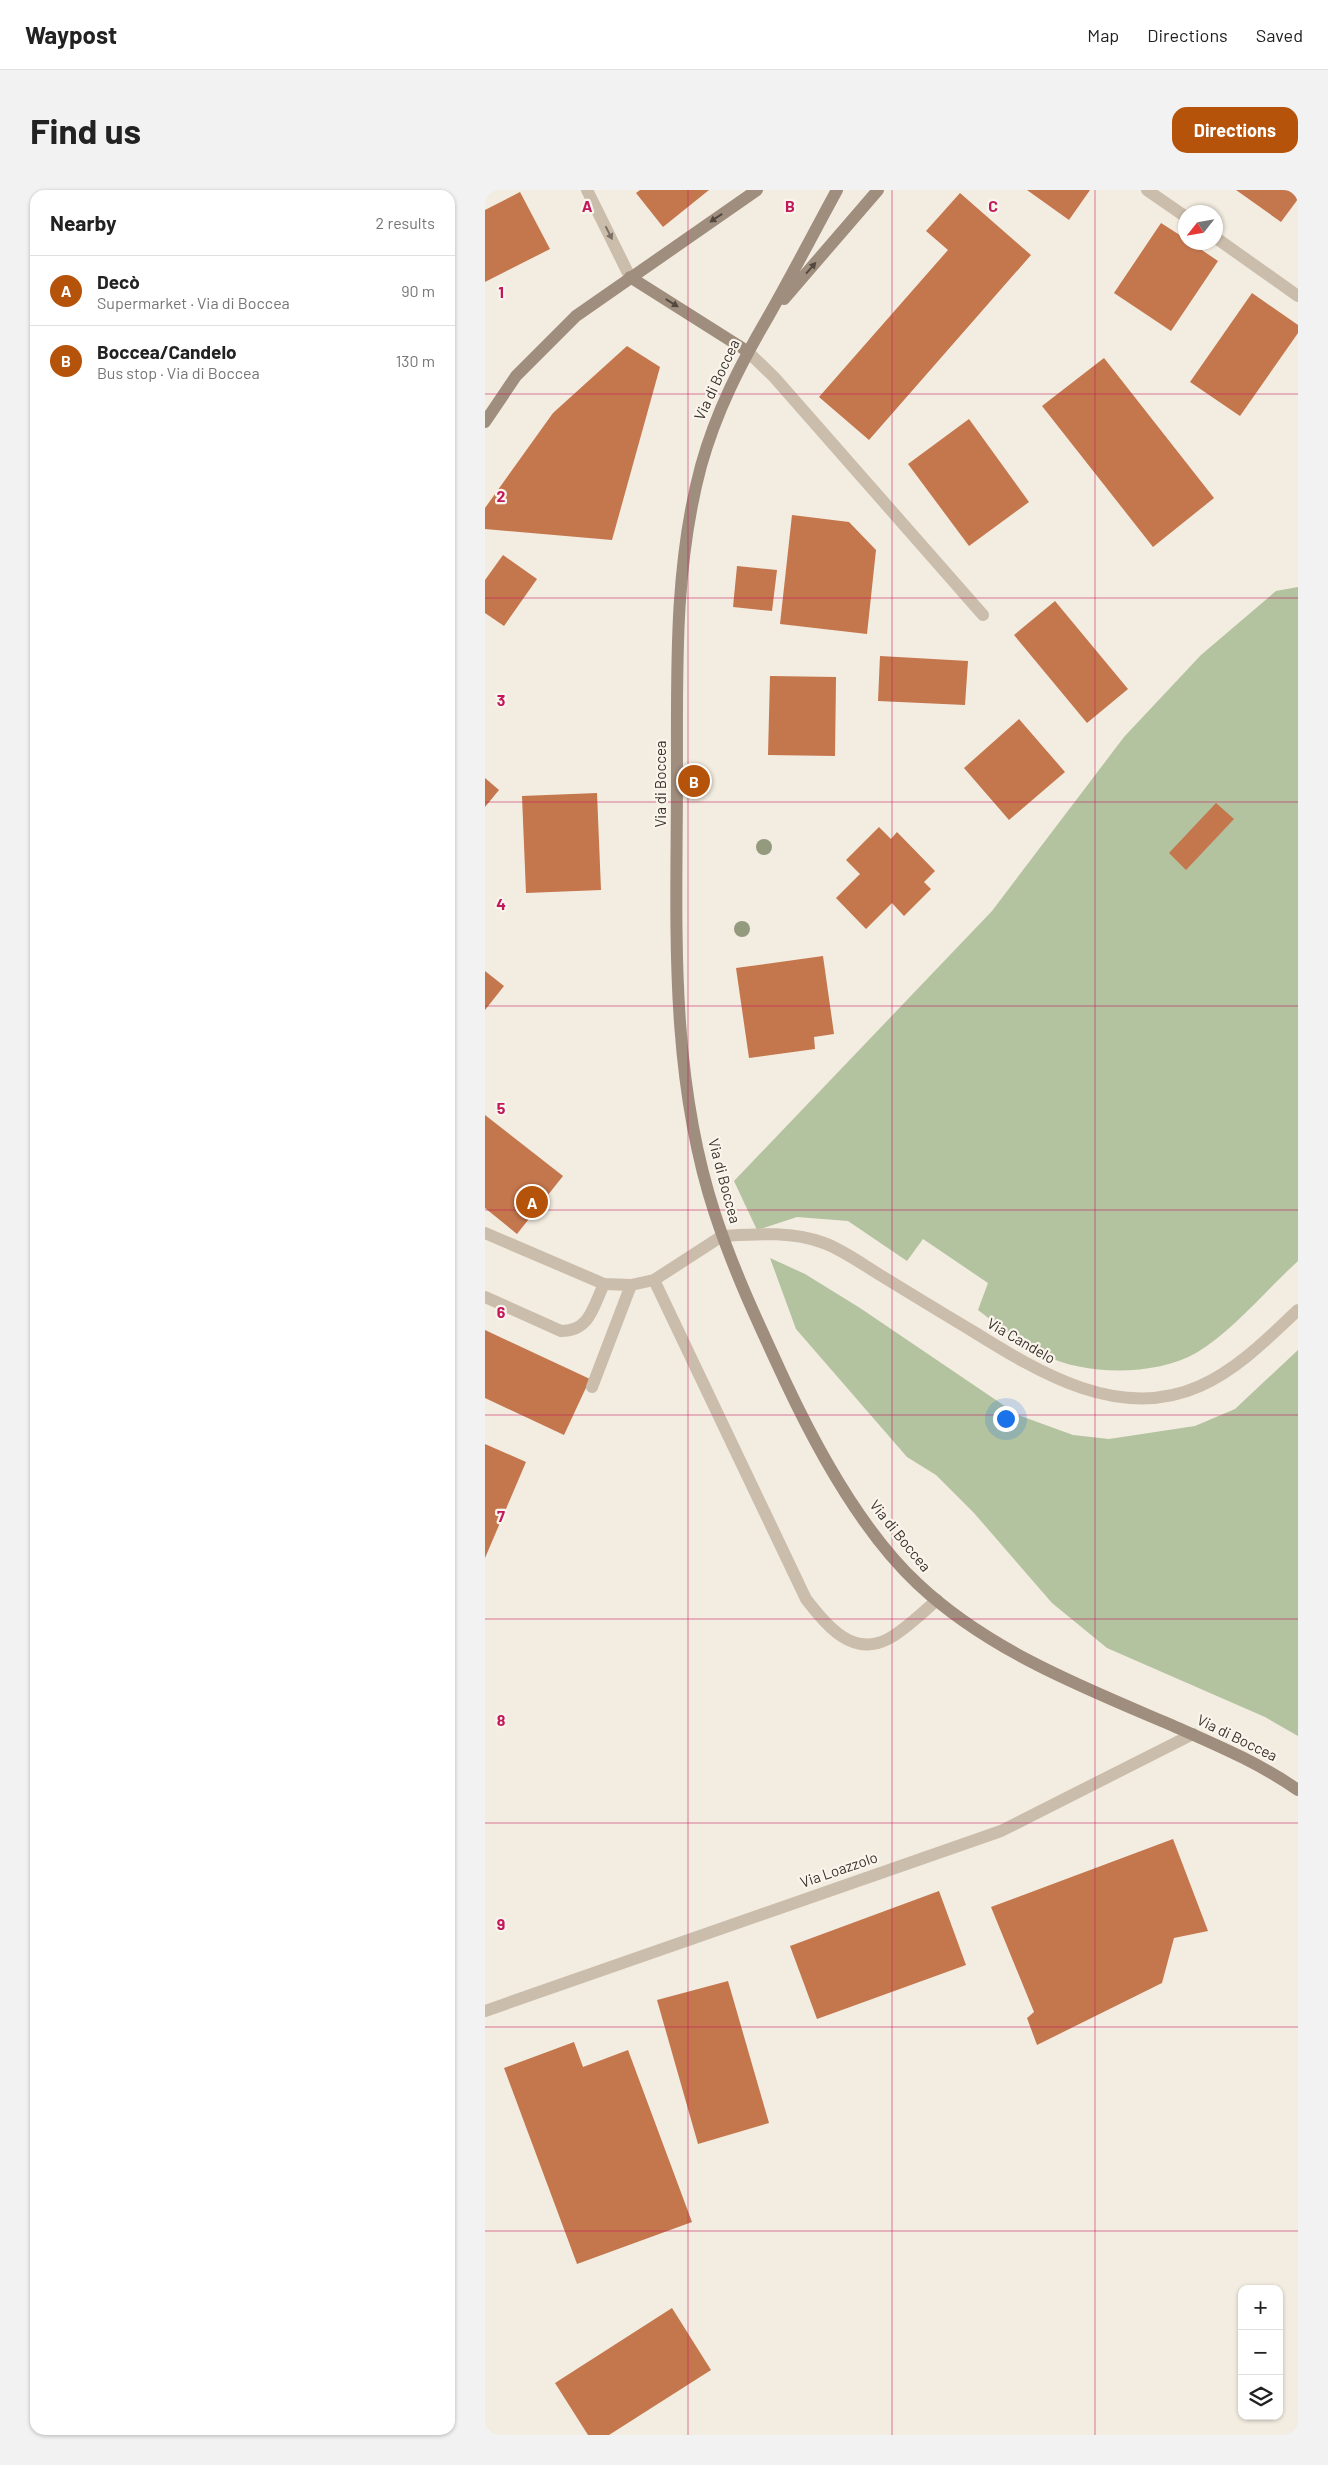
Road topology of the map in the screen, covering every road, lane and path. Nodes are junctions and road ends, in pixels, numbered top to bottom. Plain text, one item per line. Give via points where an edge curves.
1 (587, 190) edge
2 (757, 190) edge
3 (837, 190) edge
4 (878, 190) edge
5 (1147, 190) edge
6 (1178, 212) edge
7 (1223, 244) edge
8 (631, 277) junction
9 (1298, 296) edge
10 (767, 318) junction
11 (747, 351) junction
12 (485, 421) edge
13 (983, 615) dead end
14 (485, 1234) edge
15 (723, 1236) junction
16 (655, 1280) junction
17 (604, 1284) junction
18 (631, 1285) junction
19 (485, 1297) edge
20 (1298, 1310) edge
21 (592, 1387) dead end
22 (937, 1600) junction
23 (1193, 1734) junction
24 (1298, 1790) edge
25 (485, 2011) edge

1 -> 8 street
2 -> 8 main road
3 - 10 main road, Via di Boccea
10 -> 4 main road, Via di Boccea
5 - 6 street
7 - 9 street
8 -> 11 main road
8 - 12 main road via 576,316 516,376
10 - 11 main road, Via di Boccea
11 - 13 street via 774,377
11 - 15 main road, Via di Boccea via 710,435 699,474 681,571 678,664 679,1031 698,1152
14 - 17 street
15 - 16 street
15 - 20 street, Via Candelo via 785,1235 825,1244 1028,1365 1078,1388 1118,1396 1151,1398 1198,1387 1221,1376
15 - 22 main road, Via di Boccea via 749,1306 822,1451 873,1532 900,1566
16 - 18 street
16 - 22 street via 806,1599 822,1619 841,1637 863,1645 888,1640
17 - 18 street
17 - 19 street via 585,1324 573,1331 561,1331
18 - 21 street
22 - 23 main road, Via di Boccea via 958,1618 1009,1650 1119,1703
23 - 24 main road, Via di Boccea via 1252,1761
23 - 25 street, Via Loazzolo via 1001,1831

